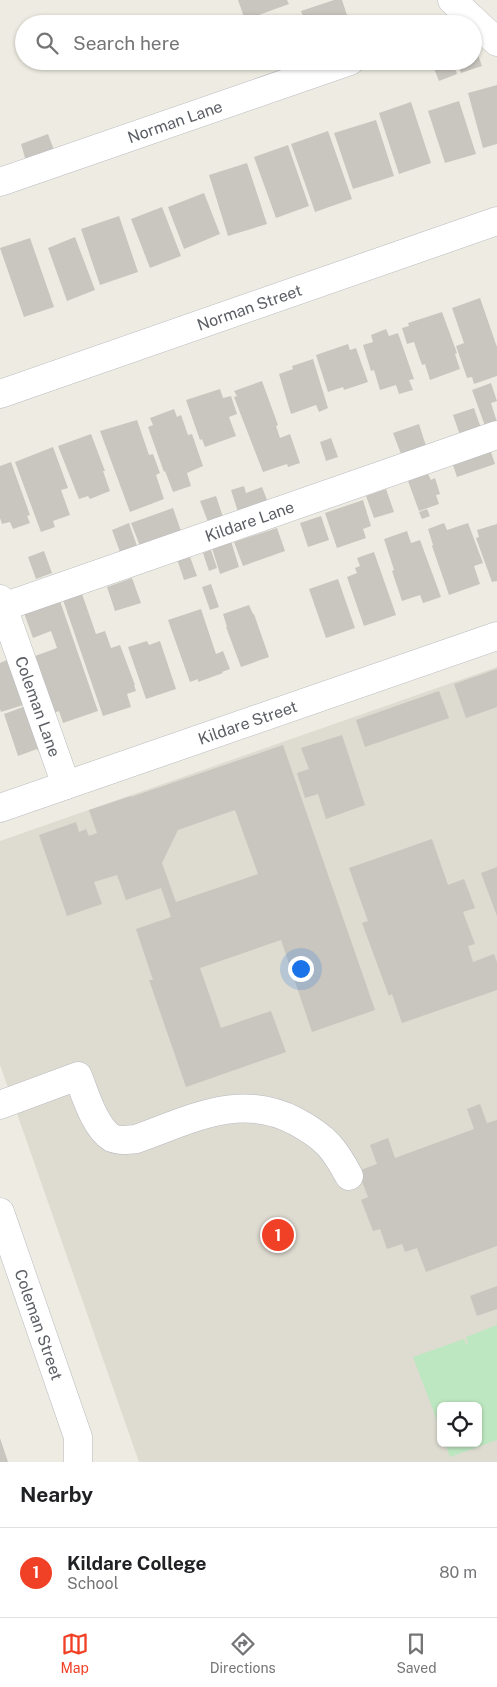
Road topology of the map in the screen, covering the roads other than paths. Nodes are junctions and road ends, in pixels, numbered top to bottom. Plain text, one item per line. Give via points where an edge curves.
1 (452, 0) edge
2 (461, 15) edge
3 (482, 32) edge
4 (497, 42) edge
5 (324, 70) edge
6 (0, 182) edge
7 (497, 221) edge
8 (0, 394) edge
9 (497, 435) edge
10 (1, 603) edge
11 (497, 636) edge
12 (66, 785) junction
13 (0, 808) edge
14 (0, 1105) edge
15 (349, 1176) dead end
16 (0, 1212) edge
17 (78, 1450) edge
18 (99, 1462) edge

1 - 2 street
3 - 4 street
5 - 6 street, Norman Lane
7 - 8 street, Norman Street
9 - 10 street, Kildare Lane
10 - 12 street, Coleman Lane
11 - 12 street, Kildare Street
12 - 13 street, Kildare Street
14 - 15 street via 78,1076 98,1124 113,1138 122,1140 136,1139 218,1110 257,1108 282,1114 310,1130 335,1152
16 - 17 street, Coleman Street
17 - 18 street, Coleman Street

